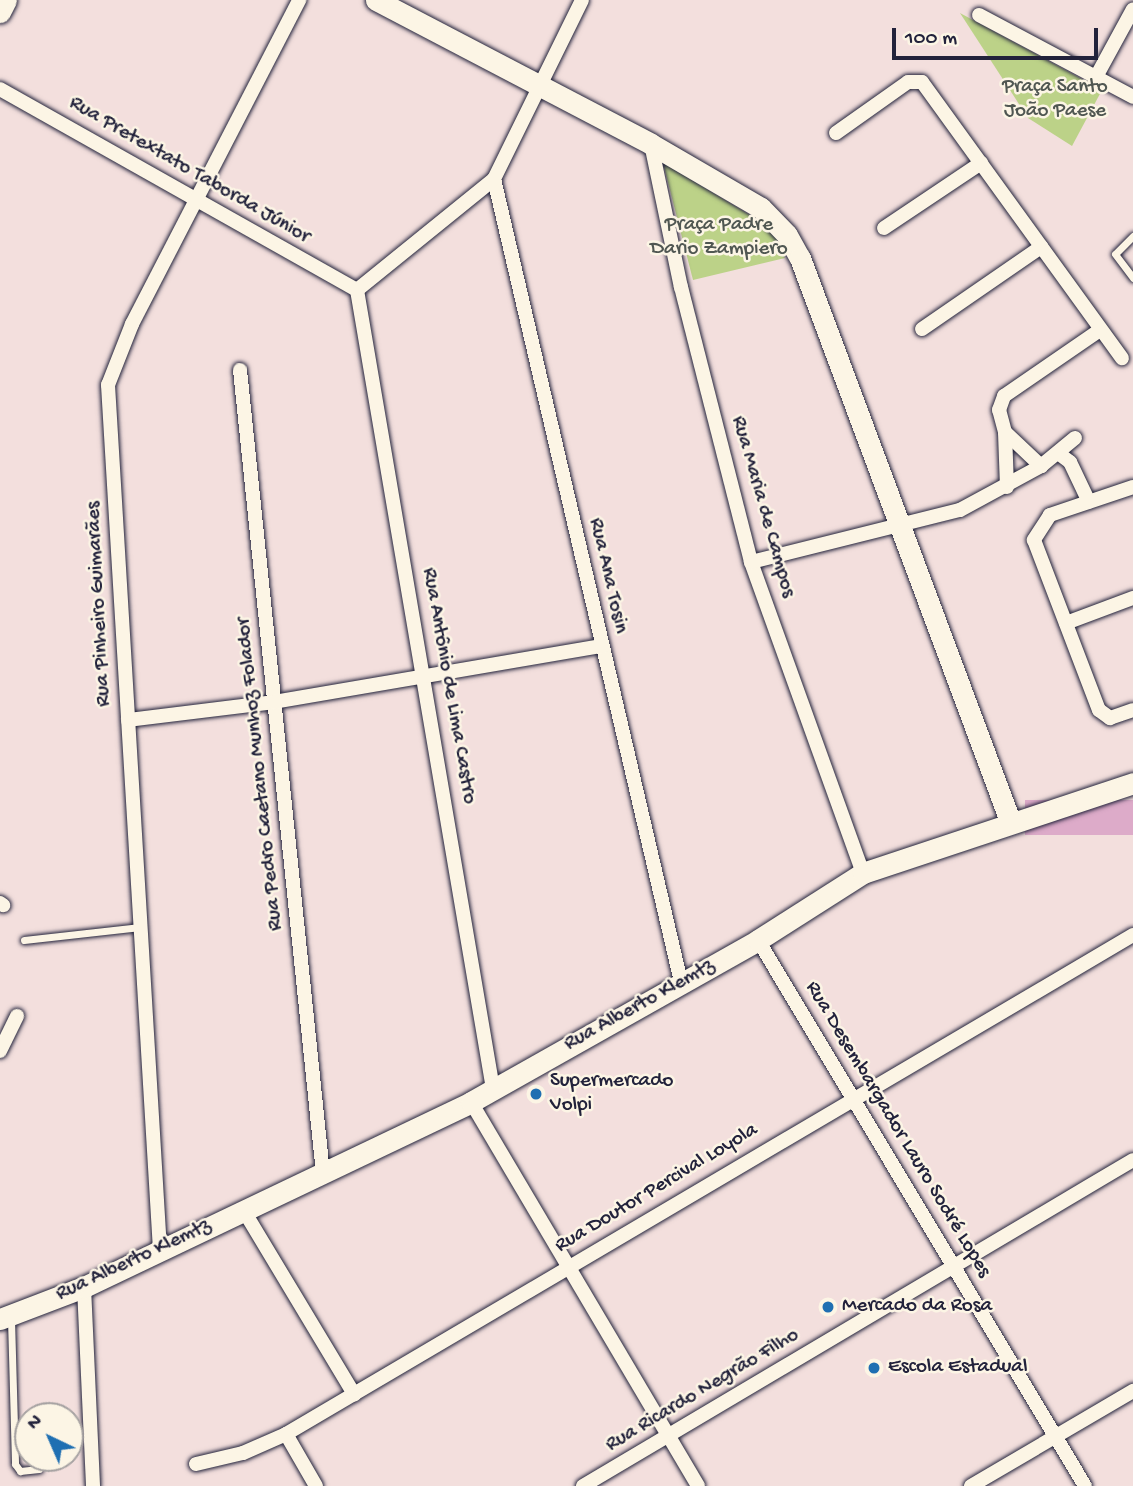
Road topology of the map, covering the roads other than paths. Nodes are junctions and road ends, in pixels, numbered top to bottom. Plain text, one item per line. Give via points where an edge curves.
1 (6, 0) edge
2 (299, 0) edge
3 (376, 0) edge
4 (582, 0) edge
5 (1133, 9) edge
6 (0, 12) edge
7 (979, 15) dead end
8 (1096, 77) junction
9 (538, 85) junction
10 (0, 89) edge
11 (1133, 97) edge
12 (836, 133) dead end
13 (651, 144) junction
14 (981, 163) junction
15 (494, 179) junction
16 (199, 199) junction
17 (884, 228) dead end
18 (1133, 236) edge
19 (1041, 247) junction
20 (1133, 278) edge
21 (356, 290) junction
22 (922, 329) dead end
23 (1100, 330) junction
24 (1122, 358) dead end
25 (240, 370) dead end
26 (1005, 432) junction
27 (1075, 438) dead end
28 (1058, 453) junction
29 (1041, 466) junction
30 (1007, 487) junction
31 (1133, 488) edge
32 (1089, 502) junction
33 (900, 524) junction
34 (751, 562) junction
35 (1133, 598) edge
36 (1066, 623) junction
37 (602, 646) junction
38 (426, 676) junction
39 (274, 702) junction
40 (1133, 710) edge
41 (128, 720) junction
42 (1133, 783) edge
43 (1010, 821) junction
44 (863, 873) junction
45 (140, 927) junction
46 (1133, 934) edge
47 (24, 940) dead end
48 (758, 940) junction
49 (681, 982) junction
50 (17, 1016) dead end
51 (0, 1051) edge
52 (493, 1089) junction
53 (852, 1097) junction
54 (471, 1102) junction
55 (1133, 1160) edge
56 (323, 1173) junction
57 (244, 1211) junction
58 (160, 1250) junction
59 (568, 1266) junction
60 (954, 1267) junction
61 (84, 1287) junction
62 (5, 1317) edge
63 (1133, 1391) edge
64 (354, 1394) junction
65 (286, 1434) junction
66 (668, 1436) junction
67 (1055, 1436) junction
68 (14, 1449) edge
69 (196, 1464) dead end
70 (93, 1486) edge
71 (316, 1486) edge
72 (583, 1486) edge
73 (698, 1486) edge
74 (971, 1486) edge
75 (1085, 1486) edge

1 - 6 street
2 - 16 street, Rua Pinheiro Guimarães
3 - 9 street
4 - 9 street
5 - 8 street
7 - 8 street
8 - 11 street
9 - 13 street
9 - 15 street
10 - 16 street, Rua Pretextato Taborda Júnior
12 - 14 street via 908,82 922,82
13 - 33 street via 761,208 787,235 800,258
13 - 34 street, Rua Maria de Campos via 681,286
14 - 17 street
14 - 19 street
15 - 21 street
15 - 37 street, Rua Ana Tosin
16 - 21 street, Rua Pretextato Taborda Júnior
16 - 41 street, Rua Pinheiro Guimarães via 132,324 107,385
18 - 20 lane via 1115,254
19 - 22 street
19 - 23 street
21 - 38 street, Rua Antônio de Lima Castro
23 - 24 street
23 - 26 street via 1004,396 999,410
25 - 39 street, Rua Pedro Caetano Munhoz Folador
26 - 29 street
26 - 30 street
27 - 28 street
28 - 29 street
28 - 32 street via 1070,462
29 - 30 street
30 - 33 street via 961,510
31 - 32 street
32 - 36 street via 1050,515 1034,540
33 - 34 street
33 - 43 street
34 - 44 street, Rua Maria de Campos
35 - 36 street
36 - 40 street via 1099,710 1110,718
37 - 38 street
37 - 49 street, Rua Ana Tosin
38 - 39 street
38 - 52 street, Rua Antônio de Lima Castro
39 - 41 street
39 - 56 street, Rua Pedro Caetano Munhoz Folador
41 - 45 street, Rua Pinheiro Guimarães
42 - 43 street, Rua Alberto Klemtz
43 - 44 street, Rua Alberto Klemtz
44 - 48 street, Rua Alberto Klemtz
45 - 47 lane
45 - 58 street, Rua Pinheiro Guimarães
46 - 53 street, Rua Doutor Percival Loyola
48 - 49 street, Rua Alberto Klemtz
48 - 53 street, Rua Desembargador Lauro Sodré Lopes
49 - 52 street, Rua Alberto Klemtz
50 - 51 street
52 - 54 street, Rua Alberto Klemtz
53 - 59 street, Rua Doutor Percival Loyola
53 - 60 street, Rua Desembargador Lauro Sodré Lopes
54 - 56 street, Rua Alberto Klemtz
54 - 59 street
55 - 60 street, Rua Ricardo Negrão Filho
56 - 57 street, Rua Alberto Klemtz
57 - 58 street, Rua Alberto Klemtz
57 - 64 street
58 - 61 street, Rua Alberto Klemtz
59 - 64 street, Rua Doutor Percival Loyola
59 - 66 street
60 - 66 street, Rua Ricardo Negrão Filho
60 - 67 street, Rua Desembargador Lauro Sodré Lopes
61 - 62 street, Rua Alberto Klemtz
61 - 70 street
62 - 68 lane
63 - 67 street
64 - 65 street, Rua Doutor Percival Loyola
65 - 69 street, Rua Doutor Percival Loyola via 243,1453
65 - 71 street
66 - 72 street, Rua Ricardo Negrão Filho
66 - 73 street
67 - 74 street
67 - 75 street, Rua Desembargador Lauro Sodré Lopes

